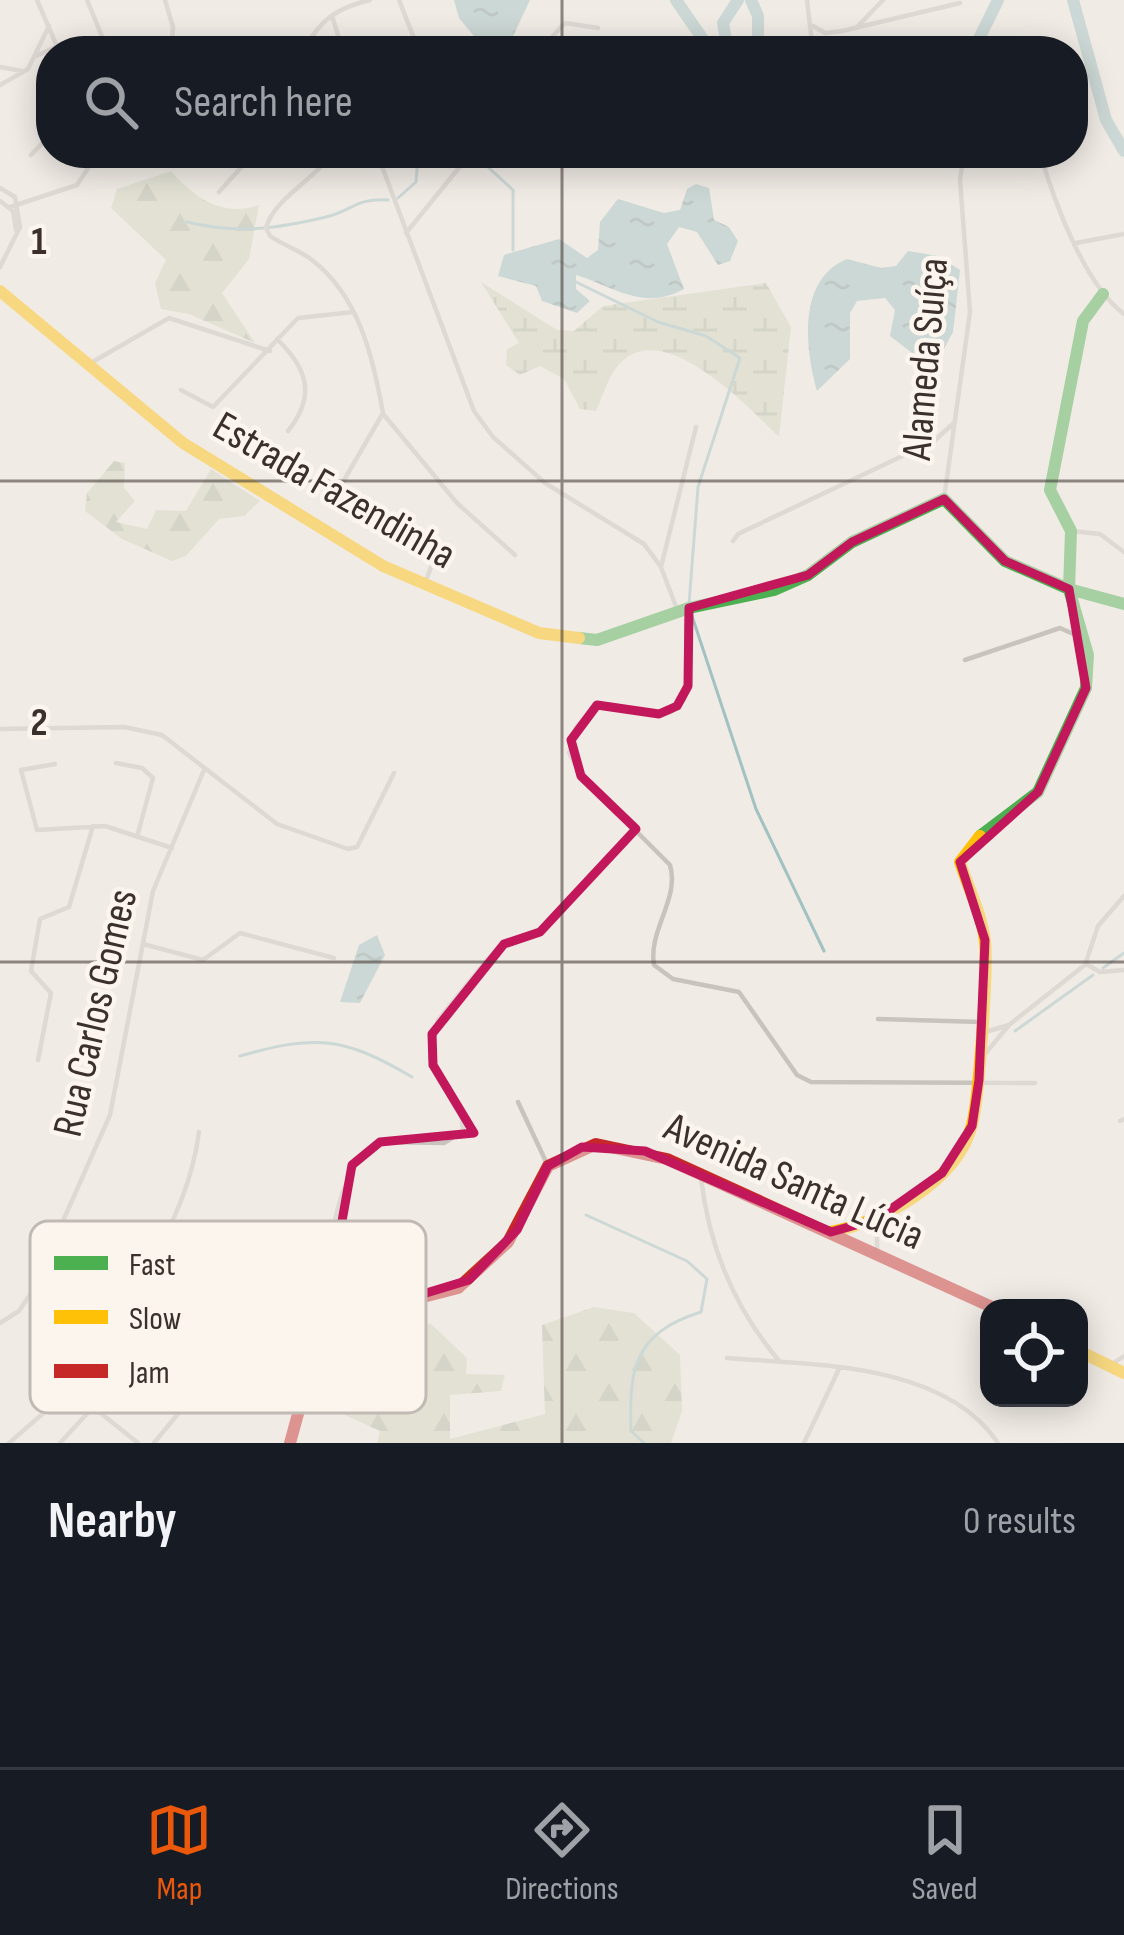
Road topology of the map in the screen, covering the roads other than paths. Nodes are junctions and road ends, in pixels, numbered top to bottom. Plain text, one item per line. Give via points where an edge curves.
1 (37, 0) edge
2 (87, 0) edge
3 (165, 0) edge
4 (370, 0) edge
5 (399, 0) edge
6 (806, 0) edge
7 (883, 0) edge
8 (960, 2) edge
9 (332, 16) junction
10 (50, 26) junction
11 (813, 26) junction
12 (858, 26) junction
13 (598, 28) dead end
14 (45, 36) edge
15 (54, 36) edge
16 (102, 36) edge
17 (172, 36) edge
18 (312, 36) edge
19 (338, 36) edge
20 (413, 36) edge
21 (553, 36) edge
22 (813, 36) edge
23 (36, 56) edge
24 (0, 68) edge
25 (28, 69) junction
26 (0, 85) edge
27 (36, 150) edge
28 (31, 155) dead end
29 (88, 168) edge
30 (241, 168) edge
31 (322, 168) edge
32 (382, 168) edge
33 (459, 168) edge
34 (962, 168) edge
35 (1046, 168) edge
36 (4, 190) edge
37 (219, 192) dead end
38 (1, 201) edge
39 (19, 204) junction
40 (10, 207) junction
41 (406, 233) junction
42 (1124, 234) edge
43 (16, 236) junction
44 (1076, 243) junction
45 (0, 267) edge
46 (0, 291) edge
47 (1103, 294) junction
48 (353, 312) junction
49 (1124, 314) edge
50 (278, 339) junction
51 (270, 351) junction
52 (89, 364) junction
53 (181, 390) dead end
54 (382, 413) junction
55 (955, 422) junction
56 (696, 427) dead end
57 (288, 431) dead end
58 (944, 499) junction
59 (1071, 531) junction
60 (733, 541) dead end
61 (1124, 552) edge
62 (515, 555) dead end
63 (661, 567) junction
64 (424, 584) junction
65 (1069, 589) junction
66 (1124, 604) edge
67 (687, 609) junction
68 (1084, 642) junction
69 (965, 660) dead end
70 (0, 729) edge
71 (56, 764) dead end
72 (116, 764) dead end
73 (204, 770) junction
74 (394, 773) dead end
75 (93, 826) junction
76 (636, 829) junction
77 (137, 837) junction
78 (172, 848) junction
79 (1124, 896) edge
80 (143, 944) junction
81 (334, 958) dead end
82 (1086, 964) junction
83 (1124, 970) edge
84 (878, 1019) dead end
85 (1009, 1025) junction
86 (981, 1028) junction
87 (38, 1060) dead end
88 (980, 1060) junction
89 (979, 1080) junction
90 (1035, 1084) dead end
91 (518, 1102) dead end
92 (199, 1132) dead end
93 (548, 1166) junction
94 (701, 1176) junction
95 (878, 1219) junction
96 (63, 1221) edge
97 (174, 1221) edge
98 (338, 1221) edge
99 (830, 1232) junction
100 (877, 1253) junction
101 (30, 1294) edge
102 (426, 1298) edge
103 (980, 1301) edge
104 (0, 1323) edge
105 (1088, 1356) edge
106 (1124, 1356) edge
107 (727, 1358) dead end
108 (781, 1362) junction
109 (1109, 1366) junction
110 (838, 1369) junction
111 (1124, 1372) edge
112 (44, 1413) edge
113 (88, 1413) edge
114 (100, 1413) edge
115 (179, 1413) edge
116 (299, 1413) edge
117 (9, 1443) edge
118 (60, 1443) edge
119 (138, 1443) edge
120 (154, 1443) edge
121 (290, 1443) edge
122 (804, 1443) edge
123 (998, 1443) edge

1 - 10 street
2 - 16 street
3 - 17 street
4 - 9 street
5 - 20 street
6 - 11 street
7 - 12 street
8 - 12 street
9 - 18 street
9 - 19 street
10 - 14 street
10 - 15 street
11 - 12 street via 825,33
11 - 22 street
13 - 21 street via 566,23
23 - 25 street
24 - 25 street
25 - 26 street
27 - 28 street
29 - 39 street via 77,185
30 - 37 street
31 - 48 street via 266,228 319,266
32 - 41 street
33 - 41 street
34 - 55 street, Alameda Suíça via 970,312
35 - 44 street
36 - 38 street
36 - 39 street
38 - 40 street
39 - 40 street
39 - 43 street
40 - 43 street
41 - 63 street via 461,387 493,437 545,483 644,544
42 - 44 street
43 - 45 street
44 - 47 street
46 - 52 street, Estrada Fazendinha
47 - 49 street
47 - 59 street via 1083,321 1052,468 1055,509
48 - 50 street via 310,314
48 - 54 street
50 - 51 street
50 - 57 street via 299,360 307,390 303,413
51 - 52 street via 169,318
51 - 53 street via 213,407
52 - 64 street, Estrada Fazendinha via 183,443
54 - 62 street via 457,503
54 - 64 street via 340,488 431,548
55 - 58 street, Alameda Suíça
55 - 60 street via 934,441
56 - 63 street
58 - 65 street via 1005,561
58 - 67 street, Estrada Fazendinha via 852,542 808,575
59 - 61 street via 1100,535
59 - 65 street
63 - 67 street
64 - 67 street, Estrada Fazendinha via 573,640 621,635
65 - 66 street
65 - 68 street
67 - 76 street via 688,686 677,706 659,714 597,704 571,740 581,776
68 - 69 street via 1060,628
68 - 86 street via 1086,688 1044,783 1029,804 971,843 960,862 985,940
70 - 73 street via 144,729
71 - 75 street via 21,770 31,824 43,831
72 - 77 street via 153,778
73 - 74 street via 290,831 348,849 357,847
73 - 78 street, Rua Carlos Gomes
75 - 77 street
75 - 87 street via 69,907 40,919 31,971 51,993
76 - 89 street via 673,874 654,965 673,979 739,992 797,1075 824,1084
76 - 98 street via 540,932 503,944 438,1020 430,1057 461,1109 463,1131 444,1143 380,1142 360,1154
77 - 78 street
78 - 80 street, Rua Carlos Gomes
79 - 82 street via 1098,926
80 - 81 street via 203,960 240,933
80 - 96 street, Rua Carlos Gomes via 110,1115
82 - 83 street
82 - 85 street
84 - 86 street
85 - 86 street
85 - 88 street
86 - 88 street
88 - 89 street
89 - 90 street
89 - 95 street via 972,1126 954,1159
91 - 93 street
92 - 97 street
93 - 94 street, Avenida Santa Lúcia via 582,1147 610,1144
93 - 102 street via 517,1230 469,1280
94 - 99 street, Avenida Santa Lúcia
94 - 108 street via 718,1259 758,1336
95 - 99 street
95 - 100 street
99 - 100 street, Avenida Santa Lúcia
100 - 103 street, Avenida Santa Lúcia
101 - 104 street, Rua Carlos Gomes
105 - 109 street
106 - 109 street
107 - 108 street
108 - 110 street
109 - 111 street
110 - 122 street
110 - 123 street via 928,1391 977,1419
112 - 117 street
113 - 118 street
114 - 119 street
115 - 120 street
116 - 121 street

